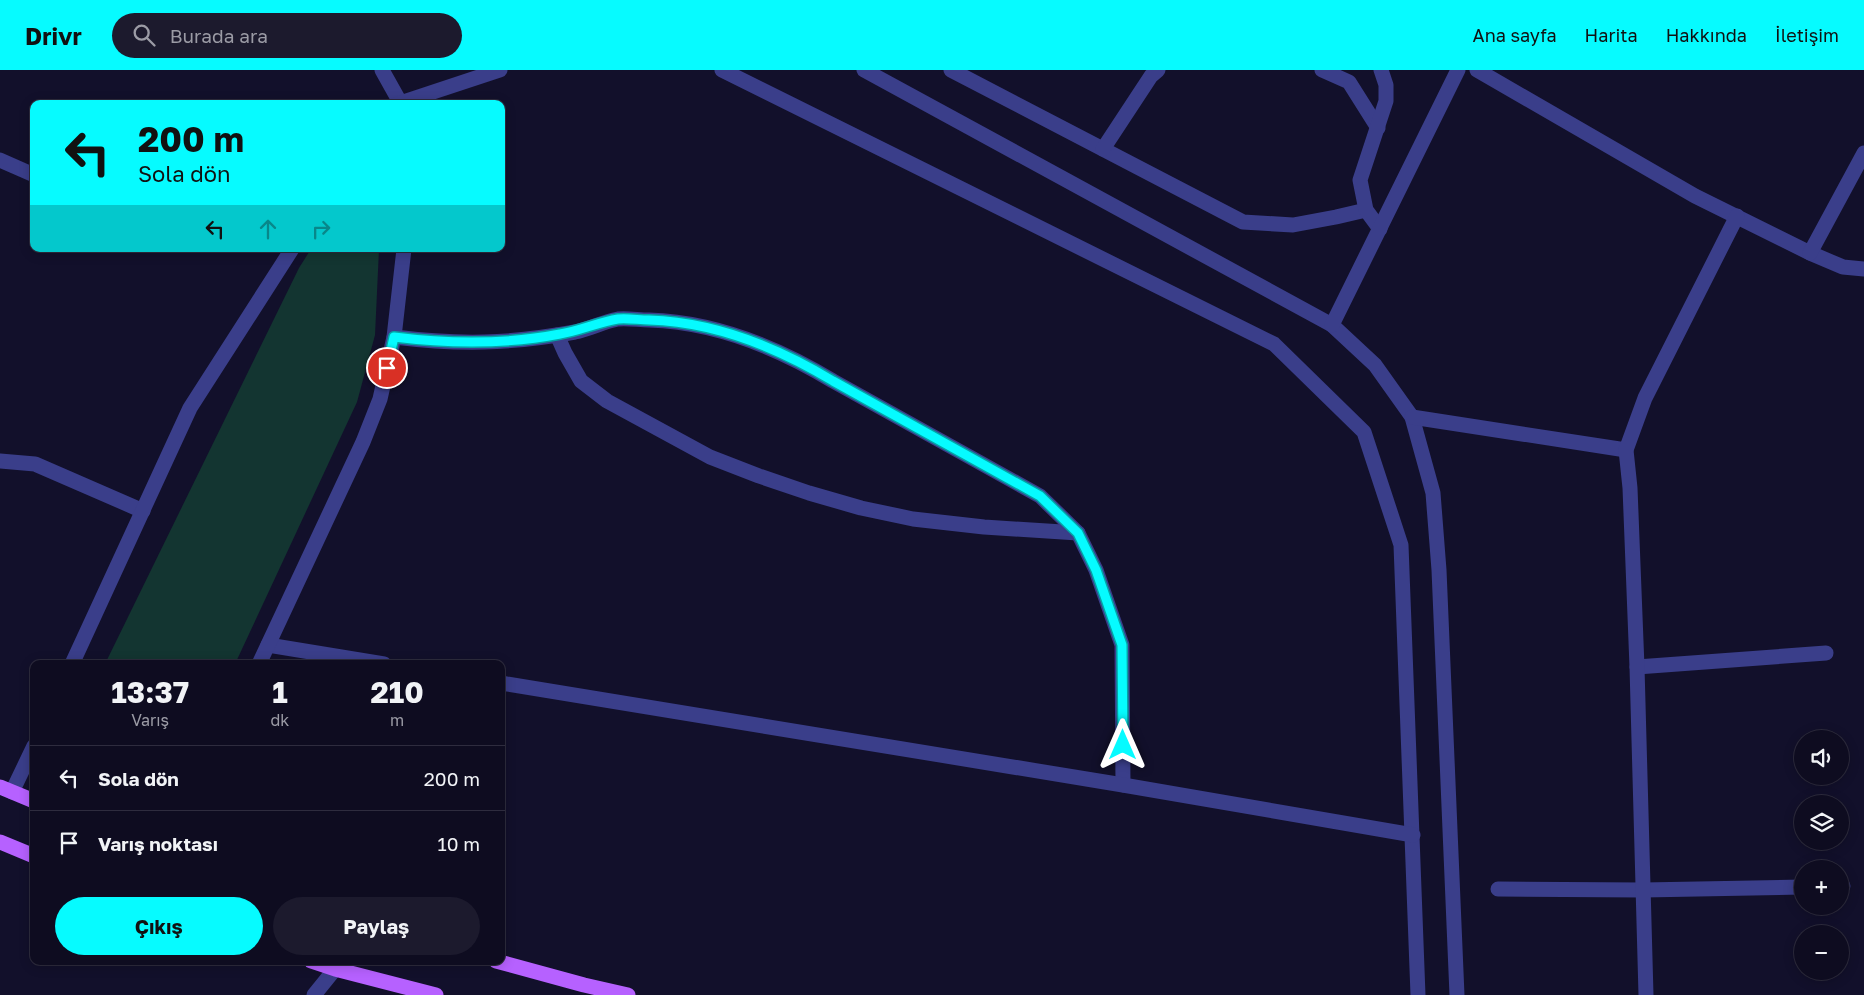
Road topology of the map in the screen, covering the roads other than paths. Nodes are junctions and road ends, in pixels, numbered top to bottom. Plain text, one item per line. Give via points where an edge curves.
1 (382, 70) edge
2 (500, 70) edge
3 (722, 70) edge
4 (864, 70) edge
5 (951, 70) edge
6 (1158, 70) edge
7 (1322, 70) edge
8 (1381, 70) edge
9 (1458, 70) edge
10 (1477, 70) edge
11 (397, 100) edge
12 (408, 100) edge
13 (1378, 128) junction
14 (1103, 149) junction
15 (1864, 153) edge
16 (0, 160) edge
17 (30, 173) edge
18 (1366, 210) junction
19 (1736, 216) junction
20 (1380, 229) junction
21 (290, 252) edge
22 (404, 252) edge
23 (1810, 253) junction
24 (1864, 269) edge
25 (1332, 325) junction
26 (557, 335) junction
27 (394, 337) junction
28 (1412, 417) junction
29 (1626, 450) junction
30 (0, 461) edge
31 (143, 511) junction
32 (1078, 533) junction
33 (268, 645) junction
34 (1826, 654) dead end
35 (74, 660) edge
36 (261, 660) edge
37 (360, 660) edge
38 (1637, 667) junction
39 (505, 684) edge
40 (30, 752) edge
41 (1123, 785) junction
42 (6, 790) edge
43 (30, 799) edge
44 (1412, 835) junction
45 (0, 842) edge
46 (30, 854) edge
47 (1794, 886) edge
48 (1498, 889) dead end
49 (1643, 890) junction
50 (505, 964) edge
51 (323, 965) edge
52 (335, 969) junction
53 (314, 995) edge
54 (436, 995) edge
55 (628, 995) edge
56 (1418, 995) edge
57 (1458, 995) edge
58 (1646, 995) edge

1 - 11 street
2 - 12 street
3 - 44 street via 1274,344 1364,432 1401,545
4 - 25 street
5 - 14 street
6 - 14 street
7 - 13 street via 1350,82
8 - 13 street via 1386,101
9 - 20 street
10 - 19 street via 1695,196
13 - 18 street via 1360,180
14 - 18 street via 1243,222 1293,225
15 - 23 street
16 - 17 street
18 - 20 street
19 - 23 street
19 - 29 street via 1646,398
20 - 25 street
21 - 31 street via 190,408
22 - 27 street
23 - 24 street via 1843,267
25 - 28 street via 1375,365
26 - 27 street via 500,343
26 - 32 street via 619,319 660,320 701,326 773,348 1040,496
26 - 32 street via 564,354 581,381 607,401 710,457 759,476 809,493 913,519
27 - 33 street via 380,399 363,442
28 - 29 street
28 - 57 street via 1433,493 1440,570
29 - 38 street
30 - 31 street via 35,464
31 - 35 street
32 - 41 street via 1096,570 1122,645
33 - 36 street
33 - 37 street
34 - 38 street
38 - 49 street
39 - 41 street
40 - 42 street
41 - 44 street
42 - 43 main road
44 - 56 street
45 - 46 main road
47 - 49 street
48 - 49 street
49 - 58 street
50 - 55 main road
51 - 52 main road
52 - 53 street
52 - 54 main road

